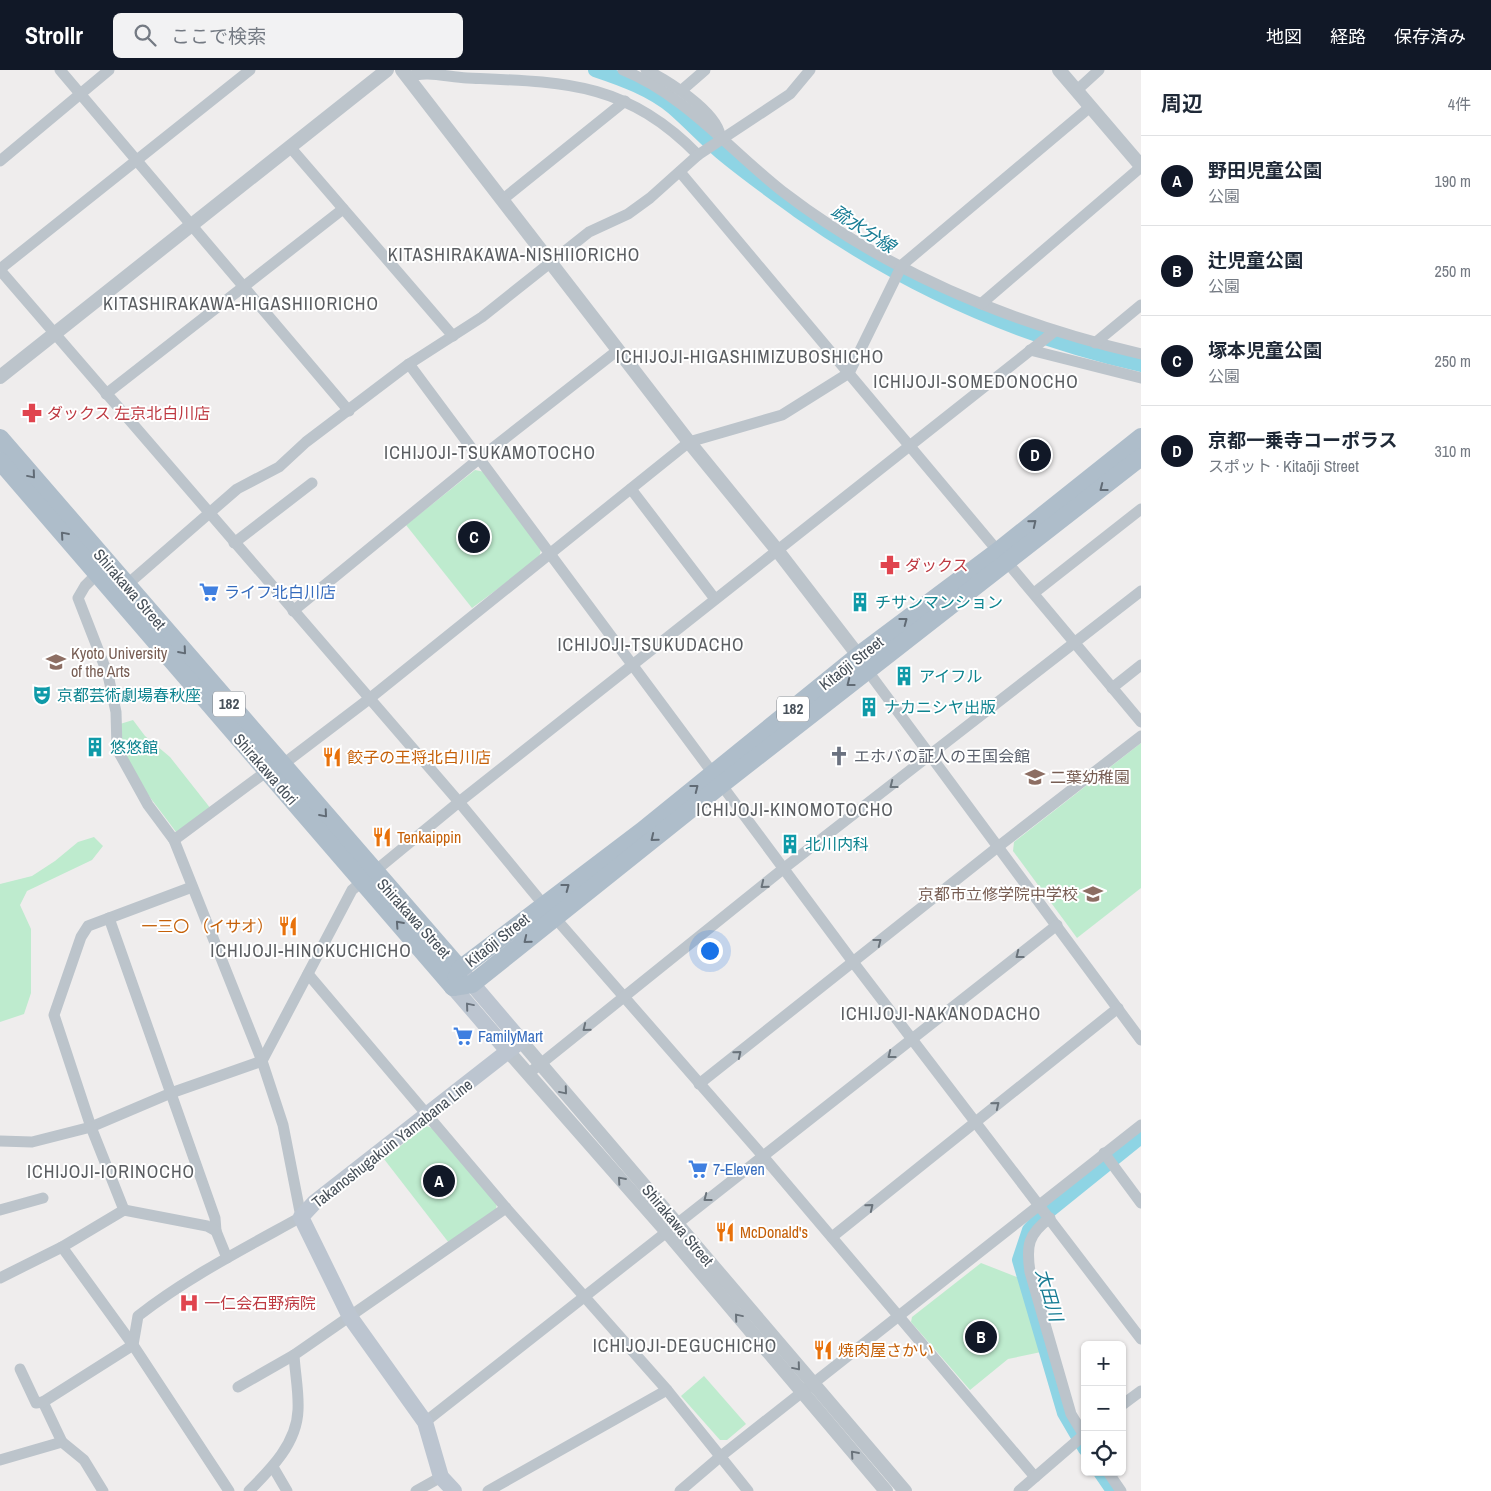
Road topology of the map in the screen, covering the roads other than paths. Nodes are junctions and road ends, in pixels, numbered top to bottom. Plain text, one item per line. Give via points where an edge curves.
1 (60, 70) edge
2 (109, 70) edge
3 (250, 70) edge
4 (623, 70) edge
5 (646, 70) edge
6 (705, 70) edge
7 (810, 70) edge
8 (1059, 70) edge
9 (1099, 70) edge
10 (383, 71) edge
11 (405, 73) edge
12 (682, 90) junction
13 (1076, 91) junction
14 (80, 94) junction
15 (625, 101) junction
16 (1090, 108) junction
17 (717, 141) junction
18 (290, 147) junction
19 (698, 155) junction
20 (0, 161) edge
21 (136, 161) junction
22 (1141, 167) edge
23 (680, 172) junction
24 (502, 200) junction
25 (343, 209) junction
26 (192, 225) junction
27 (552, 262) junction
28 (0, 270) edge
29 (900, 270) junction
30 (244, 287) junction
31 (981, 304) junction
32 (1141, 305) edge
33 (55, 334) junction
34 (453, 336) junction
35 (1049, 336) junction
36 (1095, 343) junction
37 (618, 350) junction
38 (1030, 350) junction
39 (1141, 354) edge
40 (409, 364) junction
41 (849, 373) junction
42 (0, 377) edge
43 (1141, 378) edge
44 (106, 394) junction
45 (349, 411) junction
46 (1141, 437) edge
47 (0, 438) edge
48 (689, 442) junction
49 (910, 446) junction
50 (480, 458) junction
51 (1136, 460) edge
52 (0, 461) edge
53 (312, 483) dead end
54 (631, 489) junction
55 (1141, 509) edge
56 (209, 514) junction
57 (234, 543) junction
58 (777, 550) junction
59 (551, 554) junction
60 (1003, 557) junction
61 (102, 569) junction
62 (121, 590) junction
63 (1141, 591) edge
64 (1034, 594) junction
65 (715, 600) junction
66 (292, 611) junction
67 (1074, 642) junction
68 (863, 662) junction
69 (1141, 665) edge
70 (631, 666) junction
71 (1112, 688) junction
72 (369, 699) junction
73 (1141, 722) edge
74 (1141, 736) edge
75 (931, 755) junction
76 (275, 768) junction
77 (717, 779) junction
78 (459, 802) junction
79 (174, 840) junction
80 (999, 846) junction
81 (783, 869) junction
82 (368, 877) junction
83 (192, 887) junction
84 (543, 904) junction
85 (109, 918) junction
86 (555, 918) junction
87 (1057, 925) junction
88 (852, 962) junction
89 (460, 969) junction
90 (308, 974) junction
91 (472, 984) junction
92 (453, 987) junction
93 (624, 997) junction
94 (1118, 1008) junction
95 (912, 1038) junction
96 (1141, 1040) edge
97 (514, 1046) junction
98 (262, 1061) junction
99 (541, 1064) junction
100 (528, 1074) junction
101 (700, 1084) junction
102 (170, 1093) junction
103 (427, 1114) junction
104 (975, 1122) junction
105 (1141, 1125) edge
106 (91, 1127) junction
107 (0, 1140) edge
108 (762, 1155) junction
109 (1109, 1159) junction
110 (43, 1198) dead end
111 (1141, 1203) edge
112 (506, 1208) junction
113 (0, 1210) edge
114 (124, 1210) junction
115 (1046, 1212) junction
116 (300, 1218) junction
117 (671, 1226) junction
118 (216, 1231) junction
119 (832, 1237) junction
120 (62, 1248) junction
121 (227, 1258) junction
122 (0, 1278) edge
123 (584, 1294) junction
124 (350, 1317) junction
125 (898, 1318) junction
126 (1141, 1339) edge
127 (133, 1345) junction
128 (294, 1355) junction
129 (20, 1370) dead end
130 (238, 1387) dead end
131 (807, 1389) junction
132 (667, 1390) junction
133 (1141, 1391) edge
134 (43, 1402) junction
135 (1126, 1402) edge
136 (425, 1422) junction
137 (1081, 1435) edge
138 (1081, 1438) edge
139 (62, 1442) junction
140 (721, 1456) junction
141 (0, 1460) edge
142 (272, 1467) junction
143 (1111, 1476) edge
144 (441, 1477) junction
145 (1035, 1477) junction
146 (103, 1491) edge
147 (229, 1491) edge
148 (249, 1491) edge
149 (287, 1491) edge
150 (416, 1491) edge
151 (454, 1491) edge
152 (488, 1491) edge
153 (680, 1491) edge
154 (748, 1491) edge
155 (886, 1491) edge
156 (905, 1491) edge
157 (1019, 1491) edge
158 (1121, 1491) edge

1 - 14 street
2 - 14 street
3 - 21 street
4 - 17 street via 653,85
5 - 12 street
6 - 12 street
7 - 17 street via 790,94
8 - 13 street
9 - 13 street
10 - 18 street
11 - 15 street via 555,83 599,90
11 - 24 street
12 - 17 street via 717,124
13 - 16 street
14 - 20 street
14 - 21 street
15 - 19 street via 660,121
15 - 24 street
16 - 22 street
16 - 29 street
17 - 19 street
17 - 29 street via 782,191
18 - 25 street
18 - 26 street
19 - 23 street
21 - 26 street
21 - 28 street
22 - 31 street
23 - 27 street via 628,214 589,232
23 - 41 street
24 - 27 street
25 - 30 street
25 - 34 street
26 - 30 street
26 - 33 street
27 - 34 street
27 - 37 street
28 - 33 street
29 - 31 street
29 - 41 street
30 - 44 street
30 - 45 street
31 - 35 street
32 - 36 street
33 - 42 street
33 - 44 street
34 - 40 street
35 - 36 street
35 - 38 street
36 - 39 street
37 - 48 street
37 - 50 street
38 - 43 street
38 - 49 street
40 - 45 street
40 - 50 street
41 - 48 street via 782,415
41 - 49 street
44 - 56 street
45 - 56 street via 306,442 279,468 237,490
46 - 51 main road, Kitaōji Street / 182
47 -> 61 main road, Shirakawa Street / 182
48 - 54 street
48 - 58 street
49 - 58 street
49 - 60 street
50 - 59 street
50 - 66 street
51 - 60 main road, Kitaōji Street / 182
61 -> 52 main road, Shirakawa dori / 182
53 - 57 street
54 - 59 street
54 - 65 street
55 - 64 street
56 - 57 street
56 - 62 street
57 - 66 street
58 - 65 street
58 - 68 street
59 - 70 street
59 - 72 street
60 - 64 street
60 - 68 main road, Kitaōji Street / 182
61 - 62 main road, Shirakawa dori / 182
61 - 79 street via 78,598 108,675 116,712 117,749 148,805
62 - 76 main road, Shirakawa dori / 182
63 - 67 street
64 - 67 street
65 - 70 street
66 - 72 street
67 - 71 street
67 - 75 street
68 - 75 street
68 - 77 main road, Kitaōji Street / 182
69 - 71 street
70 - 77 street
70 - 78 street
71 - 73 street
72 - 76 street
72 - 78 street
74 - 80 street
75 - 80 street
75 -> 81 street
76 - 79 street
76 - 82 main road, Shirakawa dori / 182
77 - 81 street
84 -> 77 main road, Kitaōji Street / 182
77 -> 86 main road, Kitaōji Street / 182
78 - 82 street
78 - 84 street
79 - 83 street
80 - 87 street
88 -> 80 street
81 - 88 street
81 -> 93 street
82 - 89 main road, Shirakawa Street / 182
82 - 90 street via 352,890
92 -> 82 main road, Shirakawa dori / 182
83 - 85 street
83 - 98 street
84 - 86 street
84 - 89 main road, Kitaōji Street / 182
85 - 102 street
85 - 106 street via 88,926 81,937 54,1015
86 -> 91 main road, Kitaōji Street / 182
86 - 93 street
87 - 94 street
87 -> 95 street
88 - 95 street
101 -> 88 street
89 - 91 main road, Shirakawa Street
89 - 92 main road, Kitaōji Street
90 - 98 street
90 - 103 street
91 - 92 main road, Kitaōji Street / 182
91 - 97 main road, Shirakawa Street
97 -> 92 main road, Shirakawa Street
93 -> 99 street
93 - 101 street
94 - 96 street
104 -> 94 street
95 - 104 street
95 -> 108 street
97 - 99 street, Shirakawa Street
97 - 100 street, Shirakawa Street
97 - 103 main road, Takanoshugakuin Yamabana Line
98 - 102 street
98 - 116 street via 282,1125
99 - 100 street
99 -> 117 street, Shirakawa Street
117 -> 100 street, Shirakawa Street
101 - 108 street
102 - 106 street
102 - 118 street via 215,1218
103 - 112 street
103 - 116 main road, Takanoshugakuin Yamabana Line via 315,1202
104 - 115 street
119 -> 104 street
105 - 109 street
106 - 107 street via 32,1142
106 - 114 street
108 -> 117 street
108 - 119 street
109 - 111 street
109 - 115 street
110 - 113 street
112 - 123 street
112 - 124 street
114 - 118 street via 207,1226
114 - 120 street
115 - 125 street
115 - 126 street
115 - 137 street via 1027,1252 1030,1272 1071,1414
116 - 121 street
116 - 124 main road, Takanoshugakuin Yamabana Line
117 - 123 street
117 - 131 street, Shirakawa Street
118 - 121 street
119 - 125 street
120 - 122 street
120 - 127 street
121 - 127 street via 138,1316
123 - 132 street
123 - 136 street
124 - 128 street
124 - 136 main road, Takanoshugakuin Yamabana Line
125 - 131 street
125 - 145 street
127 - 134 street
127 - 147 street
128 - 130 street
128 - 142 street via 298,1410 293,1435
129 - 134 street via 36,1403
131 - 140 street
155 -> 131 street, Shirakawa Street
131 - 156 street, Shirakawa Street
132 - 140 street
132 - 152 street
133 - 135 street
134 - 139 street
136 - 144 main road, Takanoshugakuin Yamabana Line
138 - 145 street
139 - 141 street
139 - 146 street via 84,1460
140 - 153 street
140 - 154 street
142 - 148 street
142 - 149 street
143 - 158 street
144 - 150 street
144 - 151 main road, Takanoshugakuin Yamabana Line
145 - 157 street

